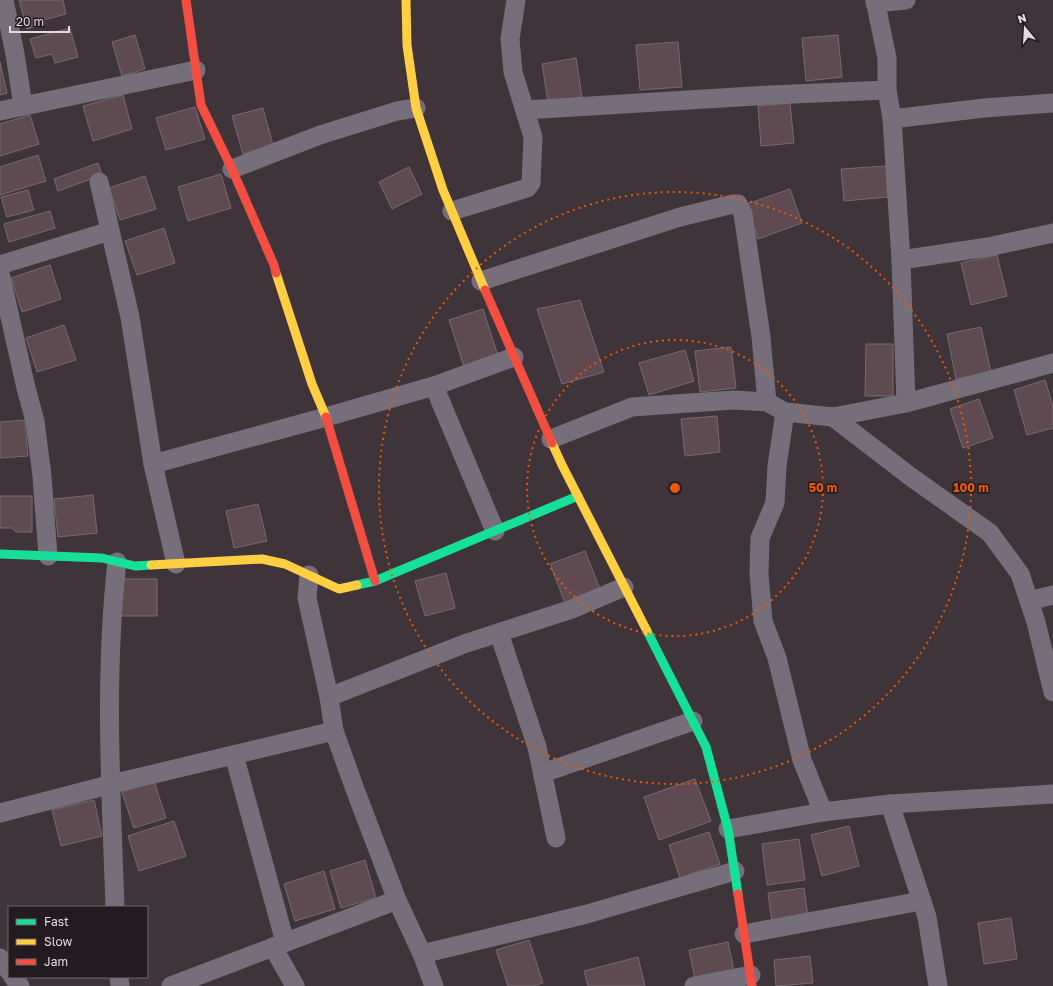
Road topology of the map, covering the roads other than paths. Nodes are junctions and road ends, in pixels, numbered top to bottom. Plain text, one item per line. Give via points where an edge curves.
1 (4, 0) edge
2 (186, 0) edge
3 (406, 0) edge
4 (516, 0) edge
5 (906, 0) edge
6 (875, 2) edge
7 (196, 70) junction
8 (887, 90) junction
9 (1053, 103) edge
10 (23, 106) junction
11 (416, 108) junction
12 (525, 110) junction
13 (0, 111) edge
14 (892, 119) junction
15 (232, 169) junction
16 (99, 182) dead end
17 (452, 211) junction
18 (110, 231) junction
19 (1053, 233) edge
20 (901, 260) junction
21 (0, 265) edge
22 (0, 273) edge
23 (482, 281) junction
24 (514, 357) junction
25 (1053, 363) edge
26 (434, 386) junction
27 (767, 402) junction
28 (906, 403) junction
29 (785, 412) junction
30 (326, 417) junction
31 (833, 417) junction
32 (551, 439) junction
33 (153, 464) junction
34 (578, 496) junction
35 (495, 531) junction
36 (0, 554) edge
37 (48, 556) junction
38 (117, 562) junction
39 (176, 564) junction
40 (309, 575) junction
41 (375, 581) junction
42 (624, 587) junction
43 (1053, 595) edge
44 (1029, 601) junction
45 (499, 632) junction
46 (1053, 692) edge
47 (329, 697) junction
48 (693, 721) junction
49 (334, 731) junction
50 (234, 755) junction
51 (543, 774) junction
52 (110, 784) junction
53 (1053, 794) edge
54 (890, 804) junction
55 (0, 812) edge
56 (823, 812) junction
57 (728, 829) junction
58 (556, 838) dead end
59 (735, 871) junction
60 (397, 900) junction
61 (921, 901) junction
62 (116, 906) edge
63 (744, 934) junction
64 (279, 944) junction
65 (422, 954) junction
66 (0, 958) edge
67 (8, 970) edge
68 (751, 981) edge
69 (171, 986) edge
70 (295, 986) edge
71 (434, 986) edge
72 (694, 986) edge
73 (938, 986) edge

1 - 10 street
2 - 7 street
3 - 11 street via 408,45
4 - 12 street via 510,39 513,72
5 - 6 street
6 - 8 street via 888,58
7 - 10 street
7 - 15 street via 201,105
8 - 12 street
8 - 14 street
9 - 14 street
10 - 13 street
11 - 15 street via 320,135
11 - 17 street
12 - 17 street via 533,137 531,183 527,188
14 - 20 street
15 - 30 street via 274,265 312,384
16 - 18 street
17 - 23 street
18 - 21 street
18 - 33 street via 130,317
19 - 20 street via 988,247
20 - 28 street
22 - 37 street via 35,421
23 - 24 street
23 - 27 street via 680,217 738,204 743,214 761,337
24 - 26 street
24 - 32 street
25 - 28 street
26 - 30 street
26 - 35 street
27 - 29 street
27 - 32 street via 733,400 632,407
28 - 31 street
29 - 31 street
29 - 56 street via 777,466 775,503 760,538 763,621 777,658 802,760
30 - 33 street
30 - 41 street
31 - 44 street via 990,533 1020,574
32 - 34 street
33 - 39 street
34 - 35 street
34 - 42 street
35 - 41 street
36 - 37 street
37 - 38 street via 102,558
38 - 39 street via 135,566
38 - 52 street via 109,681
39 - 40 street via 262,559 285,564
40 - 41 street via 339,589
40 - 47 street via 307,598
42 - 45 street via 572,609
42 - 48 street
43 - 44 street
44 - 46 street
45 - 47 street
45 - 51 street via 538,747
47 - 49 street
48 - 51 street
48 - 57 street via 706,747
49 - 50 street
49 - 60 street
50 - 52 street
50 - 64 street
51 - 58 street
52 - 55 street
52 - 62 street
53 - 54 street
54 - 56 street
54 - 61 street
56 - 57 street
57 - 59 street
59 - 63 street
59 - 65 street via 587,914
60 - 64 street
60 - 65 street
61 - 63 street
61 - 73 street via 927,917
63 - 68 street
64 - 69 street
64 - 70 street
65 - 71 street
66 - 67 street
68 - 72 street

